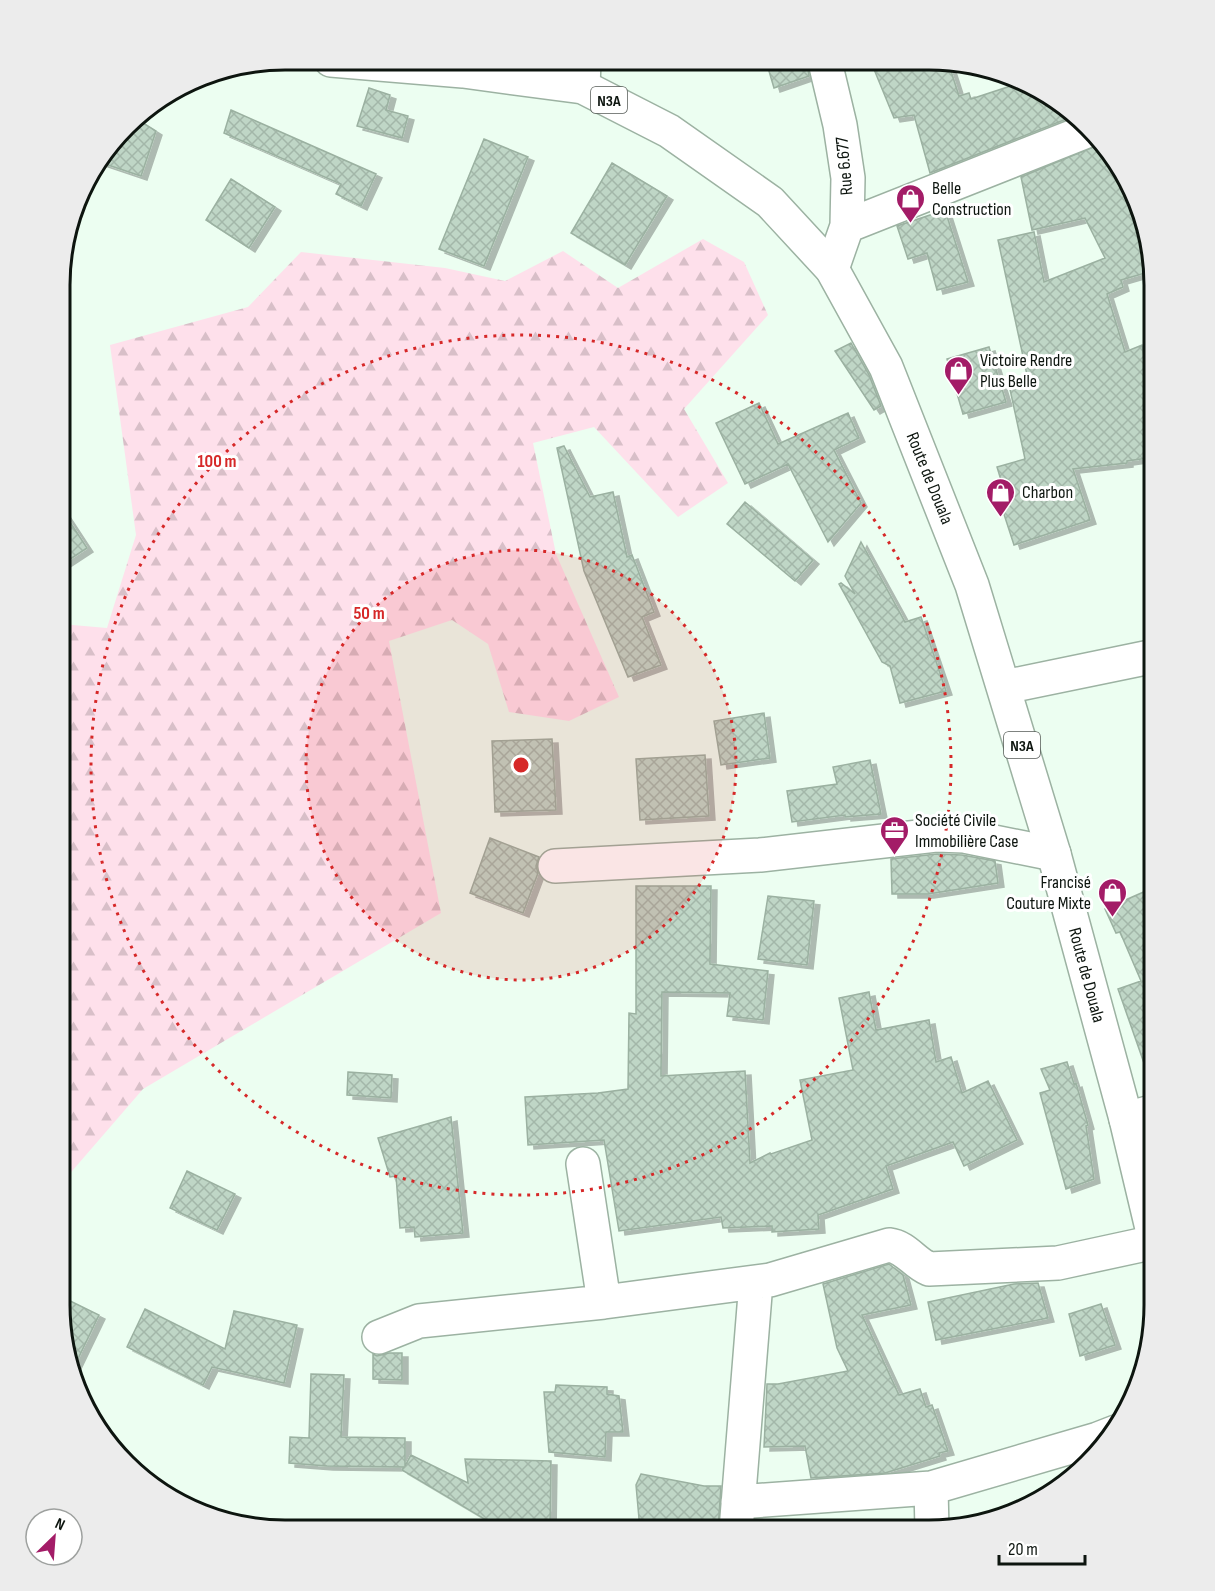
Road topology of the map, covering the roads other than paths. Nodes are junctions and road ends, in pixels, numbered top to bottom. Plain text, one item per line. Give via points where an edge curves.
1 (451, 70) edge
2 (827, 70) edge
3 (584, 74) edge
4 (1082, 133) edge
5 (847, 226) junction
6 (832, 269) junction
7 (1144, 658) edge
8 (1004, 687) junction
9 (1054, 854) junction
10 (555, 866) dead end
11 (1140, 1115) edge
12 (1144, 1149) edge
13 (583, 1164) dead end
14 (1144, 1244) edge
15 (756, 1282) junction
16 (604, 1302) junction
17 (379, 1337) dead end
18 (1097, 1439) edge
19 (931, 1488) junction
20 (737, 1516) edge
21 (932, 1520) edge

1 - 3 main road, Route de Douala / N3A
2 - 5 main road, Rue 6.677 via 848,178
3 - 6 main road, Route de Douala / N3A via 770,202
4 - 5 main road
5 - 6 main road, Rue 6.677
6 - 8 main road, Route de Douala / N3A via 886,368 972,585
7 - 8 main road
8 - 9 main road, Route de Douala / N3A
9 - 10 main road via 964,836 936,835 760,855
9 - 11 main road, Route de Douala / N3A
11 - 12 main road, Route de Douala / N3A
13 - 16 main road
14 - 15 main road via 1058,1263 929,1269 889,1245
15 - 16 main road
15 - 20 main road
16 - 17 main road via 419,1321
18 - 19 main road
19 - 20 main road
19 - 21 main road

